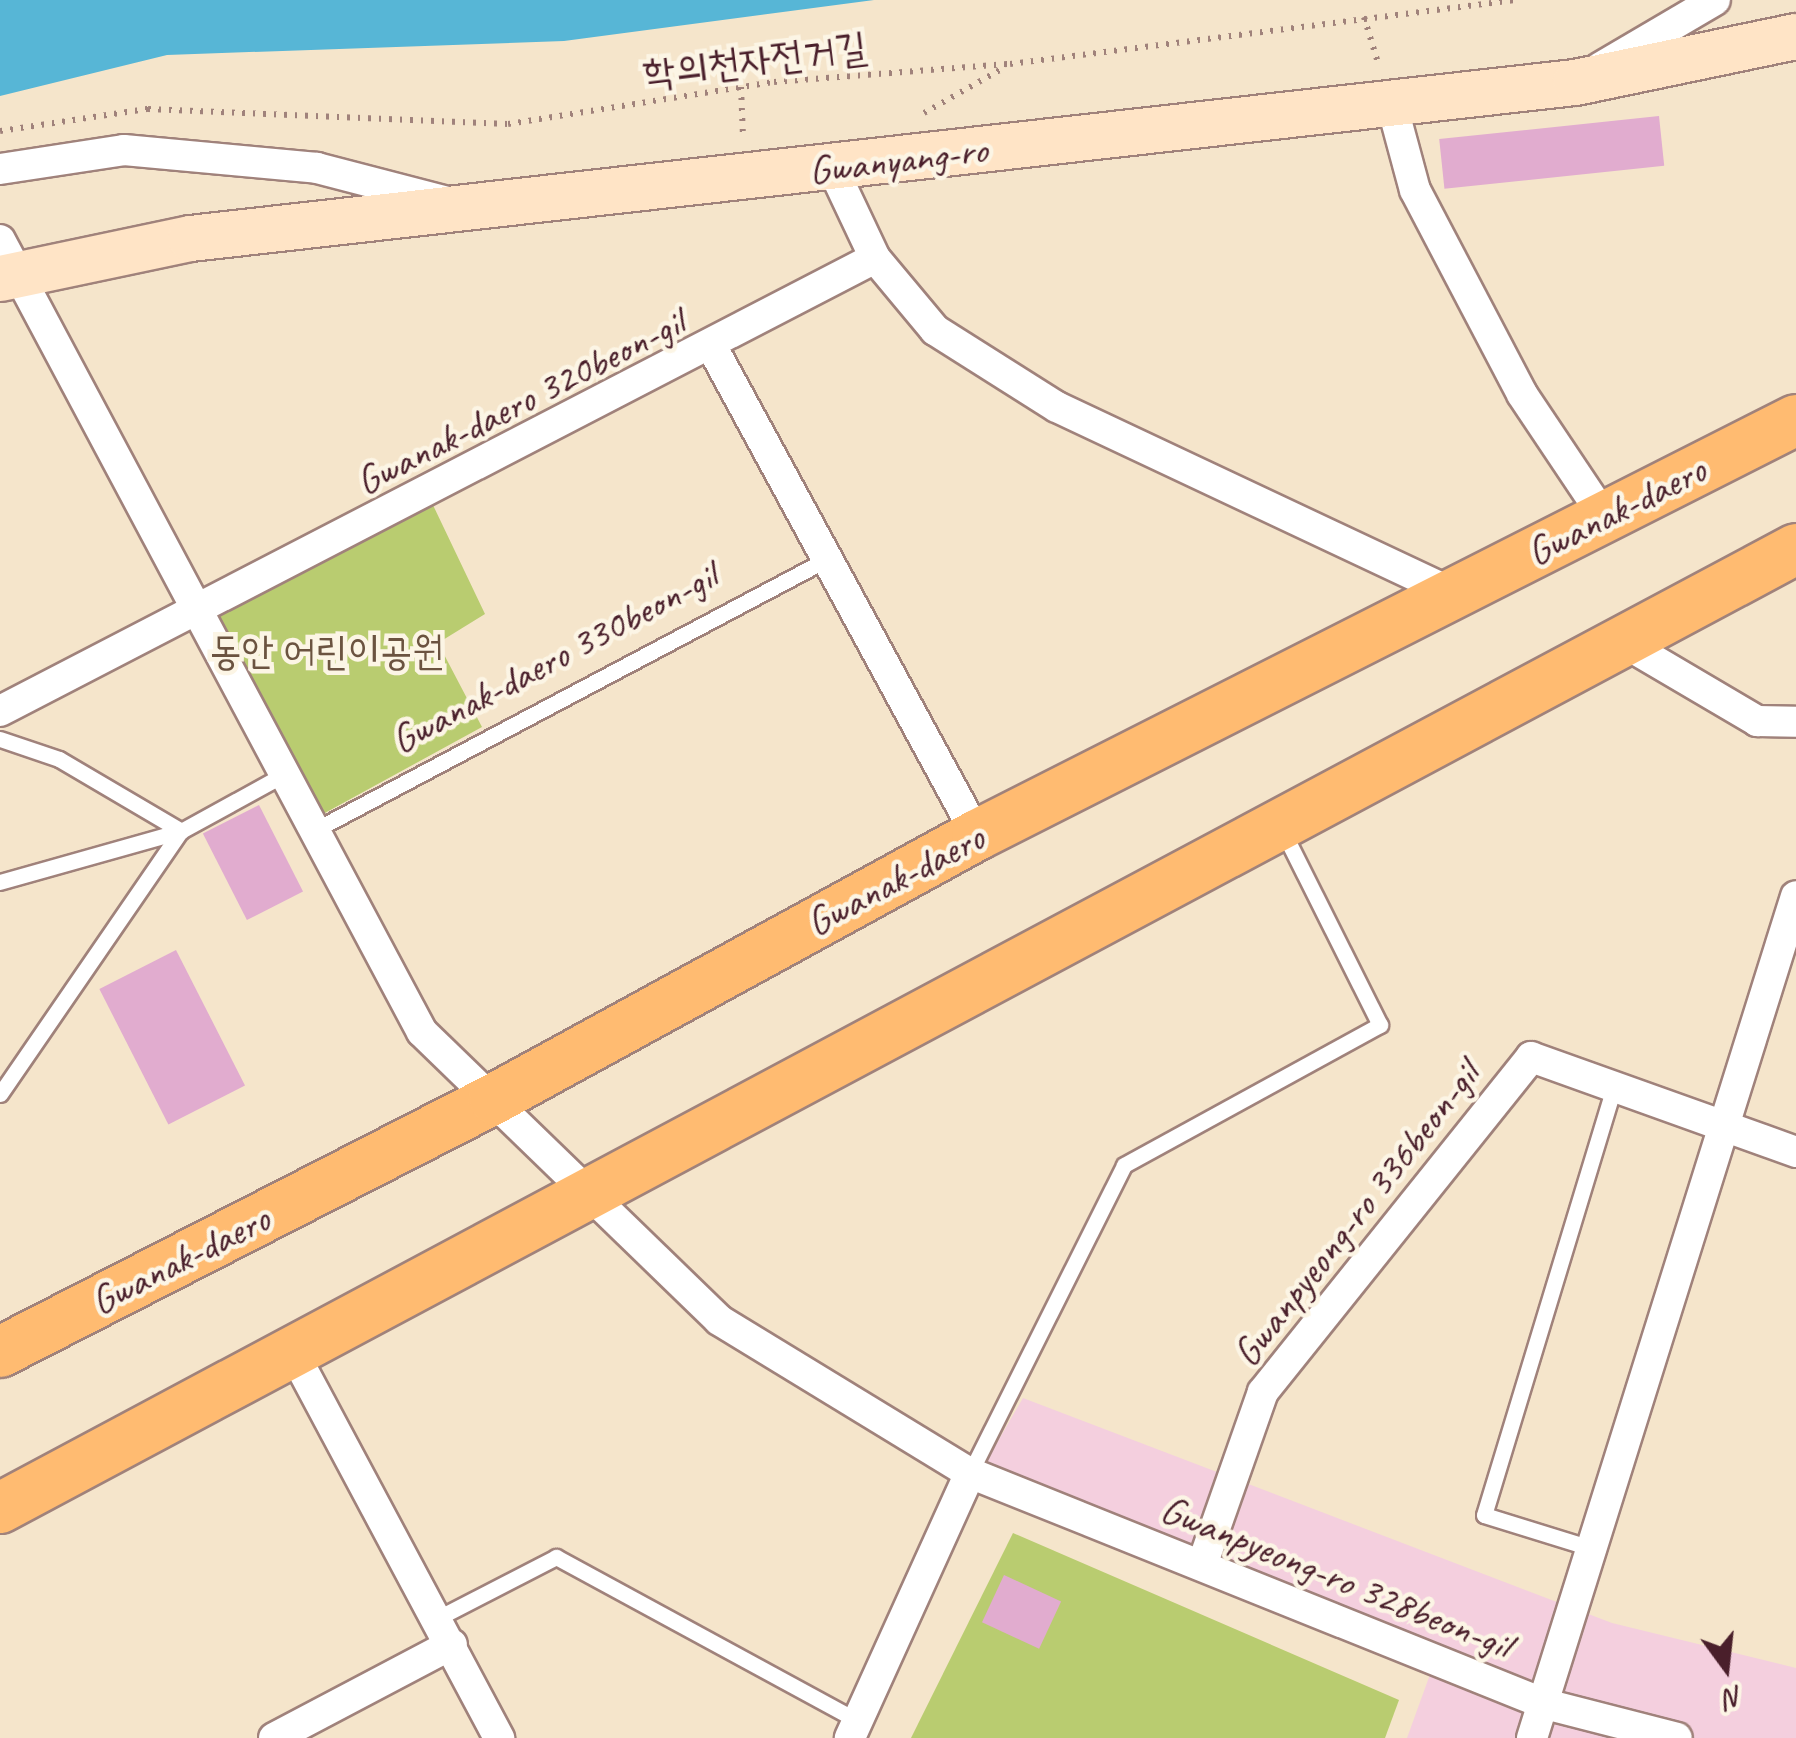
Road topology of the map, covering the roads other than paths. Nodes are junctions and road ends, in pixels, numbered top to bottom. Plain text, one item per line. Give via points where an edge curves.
1 (1714, 0) edge
2 (1796, 36) edge
3 (1575, 82) junction
4 (1392, 105) junction
5 (832, 166) junction
6 (0, 169) edge
7 (466, 207) junction
8 (875, 258) junction
9 (6, 263) edge
10 (713, 349) junction
11 (1796, 420) edge
12 (1605, 518) junction
13 (1796, 549) edge
14 (833, 556) junction
15 (1453, 593) junction
16 (197, 611) junction
17 (1623, 642) junction
18 (0, 711) edge
19 (1796, 722) edge
20 (0, 739) edge
21 (284, 775) junction
22 (1280, 824) junction
23 (181, 831) junction
24 (313, 831) junction
25 (976, 835) junction
26 (0, 882) edge
27 (1796, 896) edge
28 (1614, 1088) junction
29 (0, 1094) edge
30 (494, 1099) junction
31 (1728, 1130) junction
32 (1796, 1152) edge
33 (585, 1197) junction
34 (0, 1352) edge
35 (293, 1352) junction
36 (970, 1473) junction
37 (0, 1508) edge
38 (1594, 1549) junction
39 (1202, 1565) junction
40 (445, 1631) junction
41 (1545, 1704) junction
42 (854, 1730) edge
43 (274, 1738) edge
44 (499, 1738) edge
45 (1532, 1738) edge
46 (1677, 1738) edge

1 - 3 street
2 - 3 street, Gwanyang-ro
3 - 4 street, Gwanyang-ro
4 - 5 street, Gwanyang-ro
4 - 12 street via 1424,207 1522,394
5 - 7 street, Gwanyang-ro
5 - 8 street
6 - 7 street via 140,151 317,168
7 - 9 street, Gwanyang-ro
8 - 10 street, Gwanak-daero 320beon-gil
8 - 15 street via 935,330 1057,407
9 - 16 street, Gwanpyeong-ro 328beon-gil
10 - 14 street
10 - 16 street, Gwanak-daero 320beon-gil
11 - 12 main road, Gwanak-daero
12 - 15 main road, Gwanak-daero
13 - 17 main road
14 - 24 lane, Gwanak-daero 330beon-gil
14 - 25 street
15 - 25 main road, Gwanak-daero
16 - 18 street, Gwanak-daero 320beon-gil
16 - 21 street, Gwanpyeong-ro 328beon-gil
17 - 19 street via 1757,721
17 - 22 main road
20 - 23 lane via 59,759
21 - 23 lane
21 - 24 street, Gwanpyeong-ro 328beon-gil
22 - 33 main road
22 - 36 lane via 1380,1025 1124,1165
23 - 26 lane
23 - 29 lane
24 - 30 street, Gwanpyeong-ro 328beon-gil via 422,1032
25 - 30 main road, Gwanak-daero
27 - 31 street
28 - 31 street, Gwanpyeong-ro 336beon-gil
28 - 38 lane via 1484,1515
28 - 39 street, Gwanpyeong-ro 336beon-gil via 1530,1058 1263,1392
30 - 33 street, Gwanpyeong-ro 328beon-gil
30 - 34 main road, Gwanak-daero
31 - 32 street, Gwanpyeong-ro 336beon-gil
31 - 38 street
33 - 35 main road
33 - 36 street, Gwanpyeong-ro 328beon-gil via 719,1320
35 - 37 main road
35 - 40 street
36 - 39 street, Gwanpyeong-ro 328beon-gil
36 - 42 street
38 - 41 street
39 - 41 street, Gwanpyeong-ro 328beon-gil
40 - 42 lane via 556,1558
40 - 43 street
40 - 44 street
41 - 45 street
41 - 46 street, Gwanpyeong-ro 328beon-gil

